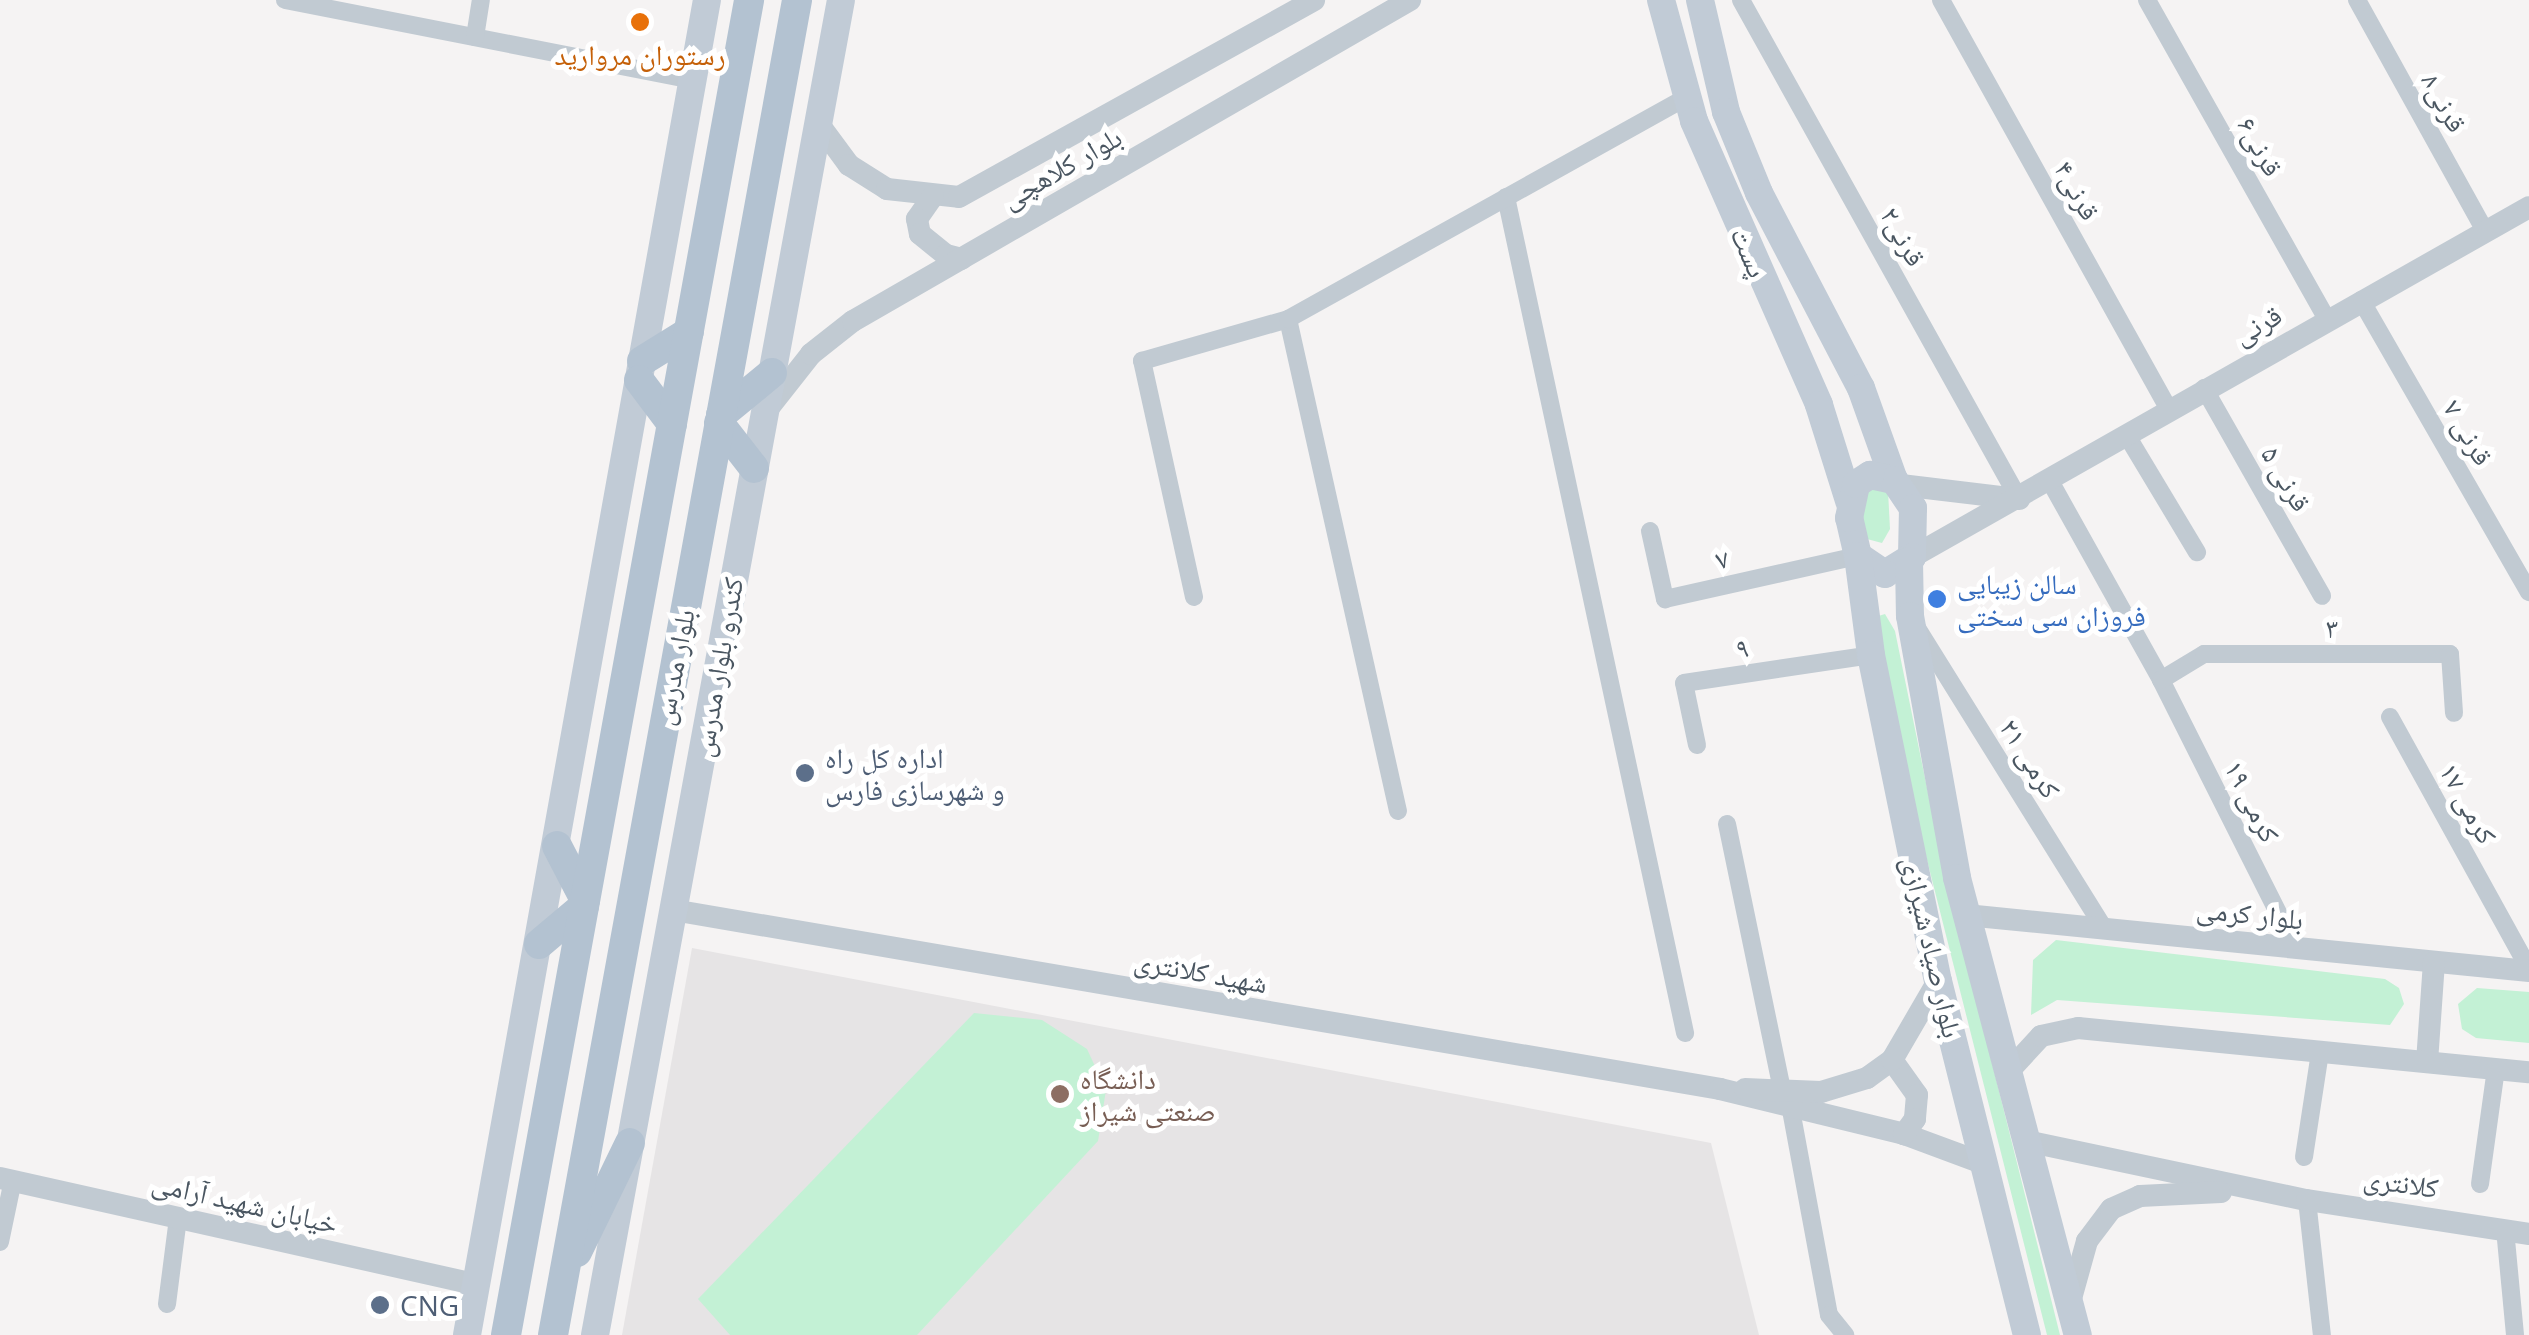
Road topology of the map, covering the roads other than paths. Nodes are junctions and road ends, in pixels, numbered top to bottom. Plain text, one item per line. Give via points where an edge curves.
1 (285, 0) edge
2 (481, 0) edge
3 (707, 0) edge
4 (749, 0) edge
5 (797, 0) edge
6 (841, 0) edge
7 (1314, 0) edge
8 (1410, 0) edge
9 (1662, 0) edge
10 (1700, 0) edge
11 (1741, 0) edge
12 (1940, 0) edge
13 (2147, 0) edge
14 (2357, 0) edge
15 (336, 5) edge
16 (474, 37) junction
17 (692, 80) junction
18 (1687, 97) junction
19 (818, 123) junction
20 (933, 196) junction
21 (1506, 198) junction
22 (2526, 215) edge
23 (2485, 231) junction
24 (962, 258) junction
25 (2361, 300) junction
26 (1288, 319) junction
27 (2327, 319) junction
28 (688, 332) junction
29 (640, 370) junction
30 (772, 373) junction
31 (1861, 388) junction
32 (2204, 388) junction
33 (1819, 405) junction
34 (2168, 408) junction
35 (764, 413) junction
36 (720, 419) junction
37 (672, 424) junction
38 (2126, 434) junction
39 (754, 468) junction
40 (2050, 481) junction
41 (1897, 483) junction
42 (2018, 499) junction
43 (1849, 501) junction
44 (1650, 530) dead end
45 (2197, 552) dead end
46 (1858, 556) junction
47 (1910, 559) junction
48 (2529, 592) edge
49 (2322, 596) dead end
50 (1194, 597) dead end
51 (1910, 616) junction
52 (1867, 623) junction
53 (1871, 655) junction
54 (2161, 680) junction
55 (2454, 713) dead end
56 (2390, 717) dead end
57 (1697, 745) dead end
58 (1398, 810) dead end
59 (1727, 824) dead end
60 (557, 846) junction
61 (584, 903) junction
62 (672, 910) junction
63 (1966, 915) junction
64 (2104, 929) junction
65 (539, 944) junction
66 (2296, 948) junction
67 (2434, 962) junction
68 (2529, 970) edge
69 (1938, 981) junction
70 (1685, 1032) dead end
71 (2320, 1052) junction
72 (1892, 1060) junction
73 (2426, 1062) junction
74 (2496, 1068) junction
75 (2529, 1072) edge
76 (2007, 1073) junction
77 (1786, 1099) junction
78 (1904, 1134) junction
79 (2026, 1142) junction
80 (630, 1143) junction
81 (2304, 1157) dead end
82 (1985, 1164) junction
83 (6, 1179) edge
84 (2480, 1184) dead end
85 (2264, 1192) junction
86 (2306, 1200) junction
87 (178, 1218) junction
88 (2517, 1232) edge
89 (0, 1242) edge
90 (562, 1282) junction
91 (476, 1286) junction
92 (2070, 1302) junction
93 (167, 1304) dead end
94 (467, 1335) edge
95 (506, 1335) edge
96 (553, 1335) edge
97 (595, 1335) edge
98 (1845, 1335) edge
99 (2027, 1335) edge
100 (2078, 1335) edge
101 (2322, 1335) edge
102 (2515, 1335) edge

1 - 15 street
2 - 16 street
3 - 17 main road
4 - 28 main road, بلوار مدرس
5 - 36 main road, بلوار مدرس
6 - 19 main road, کندرو بلوار مدرس
7 - 20 street, بلوار کلاهچی via 994,181 959,197
8 - 24 street, بلوار کلاهچی
9 - 18 main road, پست
10 - 31 main road, پست via 1726,112 1759,193
11 - 42 street, قرنی۲
12 - 34 street, قرنی۴
13 - 27 street, قرنی۶
14 - 23 street, قرنی۸
15 - 16 street
16 - 17 street
17 - 29 main road
18 - 21 street
18 - 33 main road, پست
19 - 20 street, بلوار کلاهچی via 849,165 887,189
19 - 30 main road, کندرو بلوار مدرس
20 - 24 street via 917,219 920,234 946,255
21 - 26 street
21 - 70 street
22 - 23 street, قرنی
23 - 25 street, قرنی
24 - 35 street, بلوار کلاهچی via 852,320 811,354
25 - 27 street, قرنی
25 - 48 street, قرنی ۷
26 - 50 street via 1142,360
26 - 58 street
27 - 32 street, قرنی
28 - 29 main road
28 - 37 main road, بلوار مدرس
29 - 37 main road
29 - 60 main road
30 - 35 main road, کندرو بلوار مدرس
30 - 36 main road
31 - 33 main road via 1854,417 1843,424
31 - 41 main road, پست
32 - 34 street, قرنی
32 - 49 street, قرنی ۵
33 - 43 main road, پست
34 - 38 street, قرنی
35 - 39 main road, کندرو بلوار مدرس
36 - 39 main road
36 - 90 main road, بلوار مدرس
37 - 61 main road, بلوار مدرس
38 - 40 street, قرنی
38 - 45 street
39 - 62 main road, کندرو بلوار مدرس
40 - 42 street, قرنی
40 - 54 street, کرمی ۱۹
41 - 42 street
41 - 43 main road via 1870,475 1856,484
41 - 47 main road via 1913,508
42 - 47 street, قرنی
43 - 46 main road
44 - 46 street, ۷ via 1665,599
46 - 47 main road via 1885,574
46 - 52 main road, بلوار صیاد شیرازی
47 - 51 main road, بلوار صیاد شیرازی
51 - 52 main road via 1884,606
51 - 63 main road, بلوار صیاد شیرازی
51 - 64 street, کرمی ۲۱
52 - 53 main road, بلوار صیاد شیرازی
53 - 57 street, ۹ via 1684,683
53 - 69 main road, بلوار صیاد شیرازی
54 - 55 street, ۳ via 2204,654 2450,654
54 - 66 street, کرمی ۱۹
56 - 68 street, کرمی ۱۷
59 - 77 street
60 - 61 main road
60 - 65 main road
61 - 65 main road
61 - 95 main road, بلوار مدرس
62 - 77 street, شهید کلانتری
62 - 80 main road, کندرو بلوار مدرس
63 - 64 street, بلوار کرمی
63 - 76 main road, بلوار صیاد شیرازی
64 - 66 street, بلوار کرمی
65 - 91 main road
66 - 67 street, بلوار کرمی
67 - 68 street, بلوار کرمی
67 - 73 street
69 - 72 street
69 - 82 main road, بلوار صیاد شیرازی
71 - 73 street
71 - 76 street via 2078,1028 2040,1036
71 - 81 street
72 - 77 street via 1867,1078
72 - 78 street via 1917,1096 1915,1119
73 - 74 street
74 - 75 street
74 - 84 street
76 - 79 main road, بلوار صیاد شیرازی
77 - 78 street
77 - 98 street via 1829,1314
78 - 82 street
79 - 85 street, کلانتری
79 - 92 main road, بلوار صیاد شیرازی
80 - 90 main road
80 - 97 main road, کندرو بلوار مدرس
82 - 99 main road, بلوار صیاد شیرازی
83 - 87 street, خیابان شهید آرامی
83 - 89 street
85 - 86 street, کلانتری
85 - 92 street, کلانتری via 2140,1196 2112,1209 2087,1241
86 - 88 street, کلانتری
86 - 101 street
87 - 91 street, خیابان شهید آرامی
87 - 93 street
88 - 102 street
90 - 96 main road, بلوار مدرس
91 - 94 main road
92 - 100 main road, بلوار صیاد شیرازی

